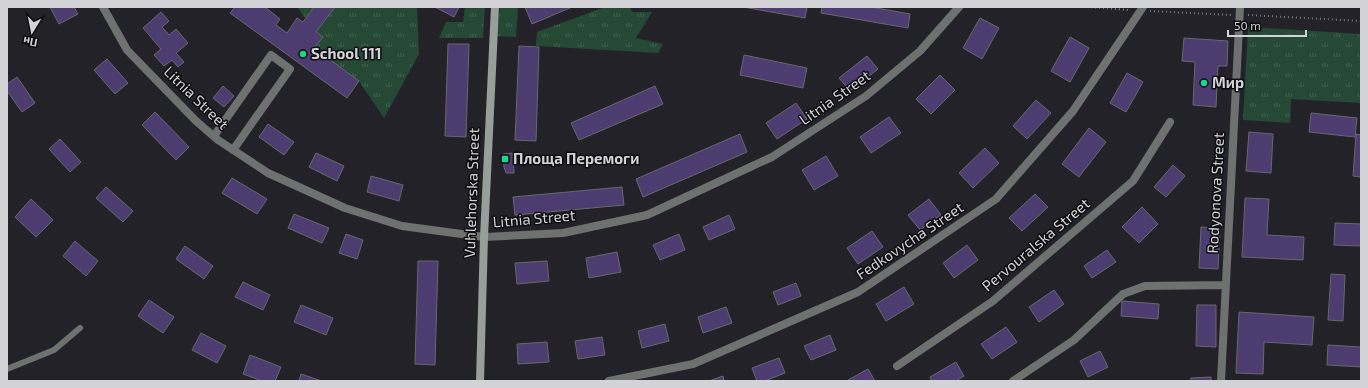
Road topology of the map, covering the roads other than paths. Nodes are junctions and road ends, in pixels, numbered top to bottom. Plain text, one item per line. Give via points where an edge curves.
1 (103, 7) edge
2 (495, 7) edge
3 (959, 7) edge
4 (1142, 9) edge
5 (1239, 11) edge
6 (1170, 122) dead end
7 (214, 136) junction
8 (233, 150) junction
9 (484, 237) junction
10 (1225, 285) junction
11 (80, 328) dead end
12 (897, 366) dead end
13 (7, 369) edge
14 (480, 381) edge
15 (609, 381) edge
16 (1013, 381) edge
17 (1221, 381) edge

1 - 7 street, Litnia Street via 127,50 196,122
2 - 9 main road, Vuhlehorska Street
3 - 9 street, Litnia Street via 920,51 866,96 772,157 647,215 563,233
4 - 15 street, Fedkovycha Street via 1073,111 996,199 858,292 693,364
5 - 10 street, Rodyonova Street
6 - 12 street, Pervouralska Street via 1133,181 993,301
7 - 8 street, Litnia Street
7 - 8 street via 271,55 290,69
8 - 9 street, Litnia Street via 268,173 345,208 402,226
9 - 14 main road, Vuhlehorska Street
10 - 16 street via 1145,286 1123,294 1074,340
10 - 17 street, Rodyonova Street
11 - 13 lane via 54,350

